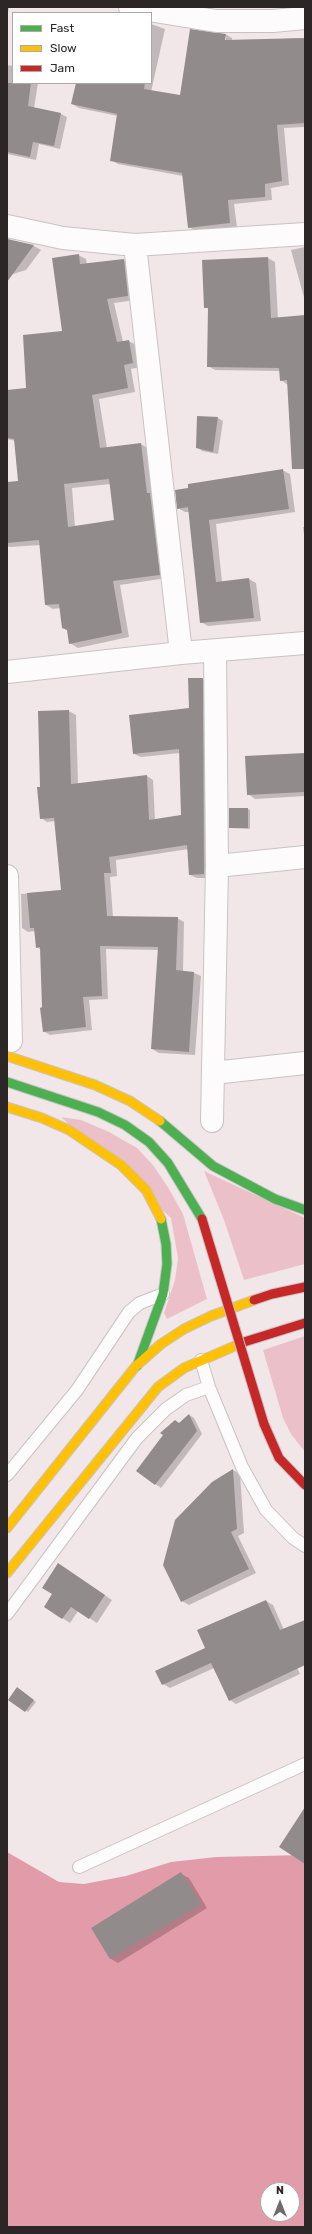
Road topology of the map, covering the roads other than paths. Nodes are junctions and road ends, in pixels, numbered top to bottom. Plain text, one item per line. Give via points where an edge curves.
1 (130, 7) edge
2 (305, 18) edge
3 (7, 226) edge
4 (305, 234) edge
5 (135, 245) junction
6 (305, 643) edge
7 (215, 651) junction
8 (182, 653) junction
9 (7, 672) edge
10 (305, 857) edge
11 (217, 866) junction
12 (7, 876) edge
13 (9, 1048) edge
14 (305, 1063) edge
15 (213, 1073) junction
16 (7, 1082) edge
17 (7, 1107) edge
18 (212, 1121) dead end
19 (305, 1210) edge
20 (305, 1287) edge
21 (163, 1294) junction
22 (305, 1323) edge
23 (201, 1360) junction
24 (136, 1366) junction
25 (209, 1387) junction
26 (7, 1475) edge
27 (305, 1485) edge
28 (7, 1528) edge
29 (305, 1546) edge
30 (7, 1573) edge
31 (7, 1614) edge
32 (305, 1764) edge
33 (79, 1868) dead end

1 - 2 street via 216,21
3 - 5 street via 63,238
4 - 5 street
5 - 8 street
6 - 7 street
7 - 8 street
7 - 11 street
8 - 9 street
10 - 11 street
11 - 15 street
12 - 13 street
13 - 19 main road via 130,1100 156,1118 213,1166 275,1199
14 - 15 street
15 - 18 street
16 - 27 main road, bridge via 98,1112 125,1125 149,1142 168,1162 202,1219 264,1424 279,1458
17 - 21 main road via 69,1130 121,1166 146,1190 161,1219 166,1244 167,1264
20 - 24 main road via 272,1294 198,1322 161,1344
21 - 24 main road
21 - 26 lane via 140,1303 129,1312 77,1390
22 - 23 main road via 259,1336
23 - 25 lane
23 - 30 main road via 184,1368 158,1387
24 - 28 main road
25 - 29 lane via 242,1466 266,1510 293,1538
25 - 31 lane via 186,1395 166,1409 137,1438
32 - 33 lane

